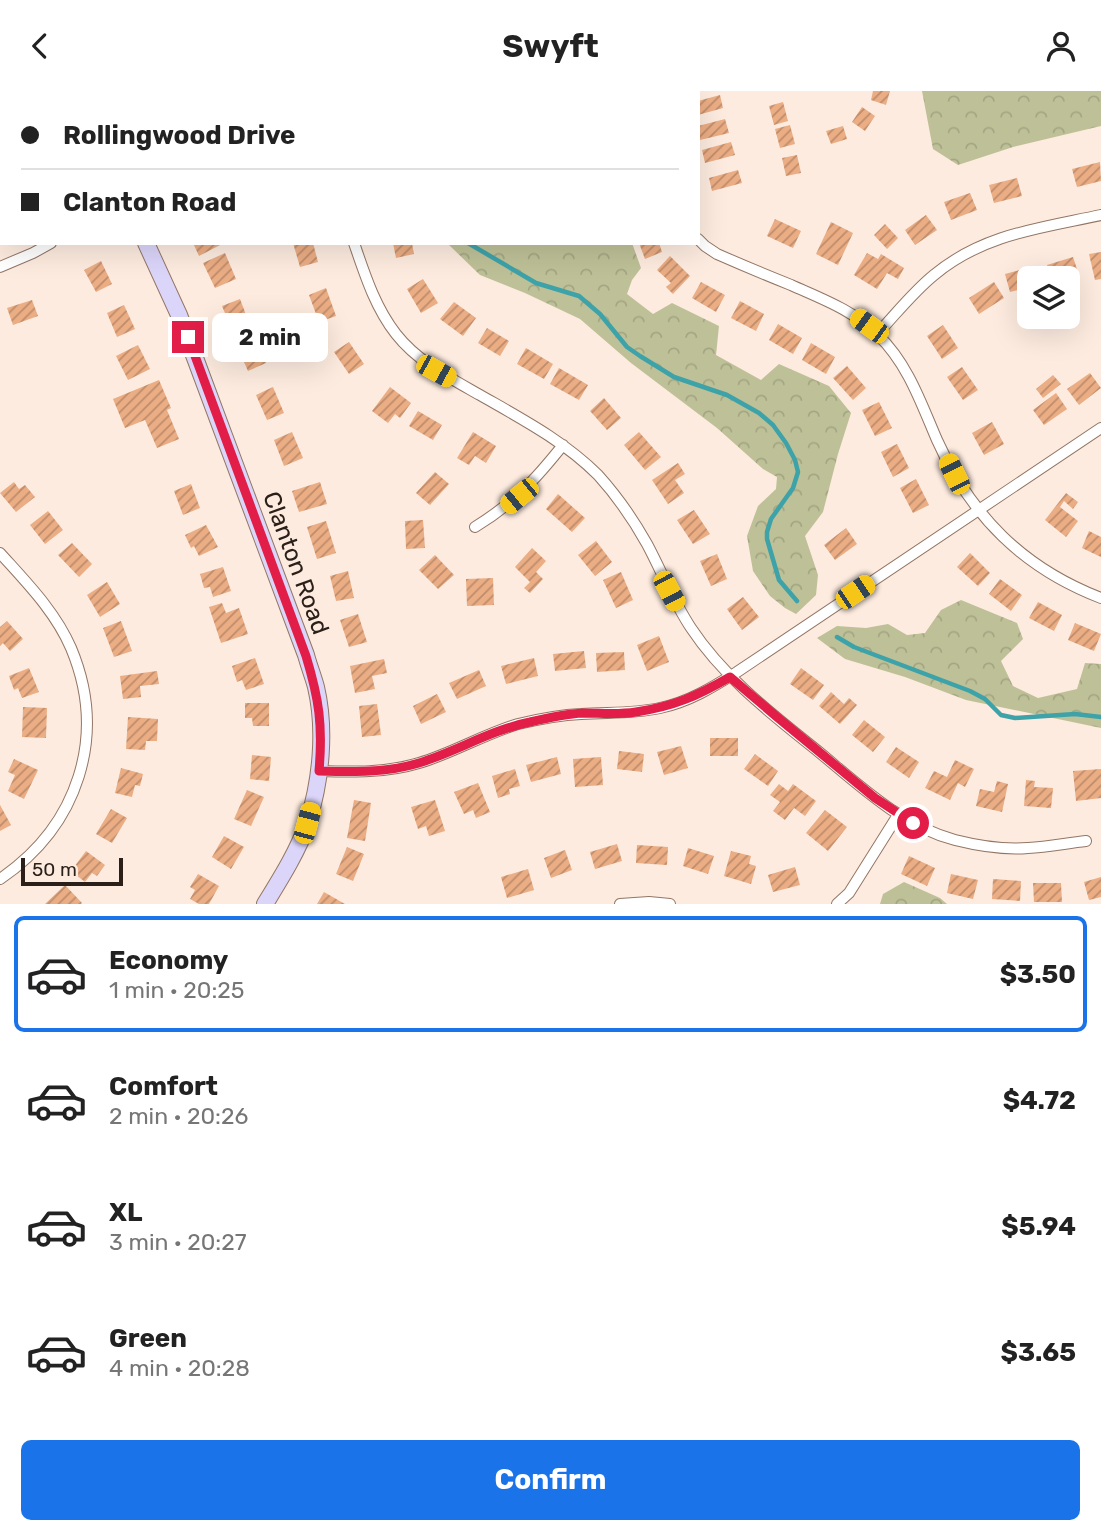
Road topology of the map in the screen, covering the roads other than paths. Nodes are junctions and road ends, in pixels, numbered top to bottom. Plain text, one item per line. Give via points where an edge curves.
1 (1101, 215) edge
2 (700, 241) edge
3 (47, 245) edge
4 (147, 245) edge
5 (355, 245) edge
6 (0, 267) edge
7 (877, 334) junction
8 (1101, 428) edge
9 (563, 445) junction
10 (977, 510) junction
11 (475, 527) dead end
12 (0, 553) edge
13 (1101, 598) edge
14 (730, 677) junction
15 (319, 771) junction
16 (898, 815) junction
17 (1086, 841) dead end
18 (0, 879) edge
19 (265, 904) edge
20 (620, 904) edge
21 (670, 904) edge
22 (837, 904) edge

1 - 7 street via 1017,233 958,257 936,273
2 - 7 street via 717,254 848,311
3 - 6 street
4 - 15 main road, Clanton Road via 179,315 306,656 320,716
5 - 9 street via 375,301 405,345 436,371
7 - 10 street via 910,377 954,474
8 - 10 street
9 - 11 street via 519,496
9 - 14 street via 624,506 690,627
10 - 13 street via 1032,561
10 - 14 street
12 - 18 street via 39,597 70,646 84,689 86,731 81,769 61,817 37,848
14 - 15 street via 663,707 582,713 517,725 391,770
14 - 16 street
15 - 19 main road, Clanton Road via 307,823
16 - 17 street via 940,835 983,846 1028,848
16 - 22 street via 849,893
20 - 21 street

